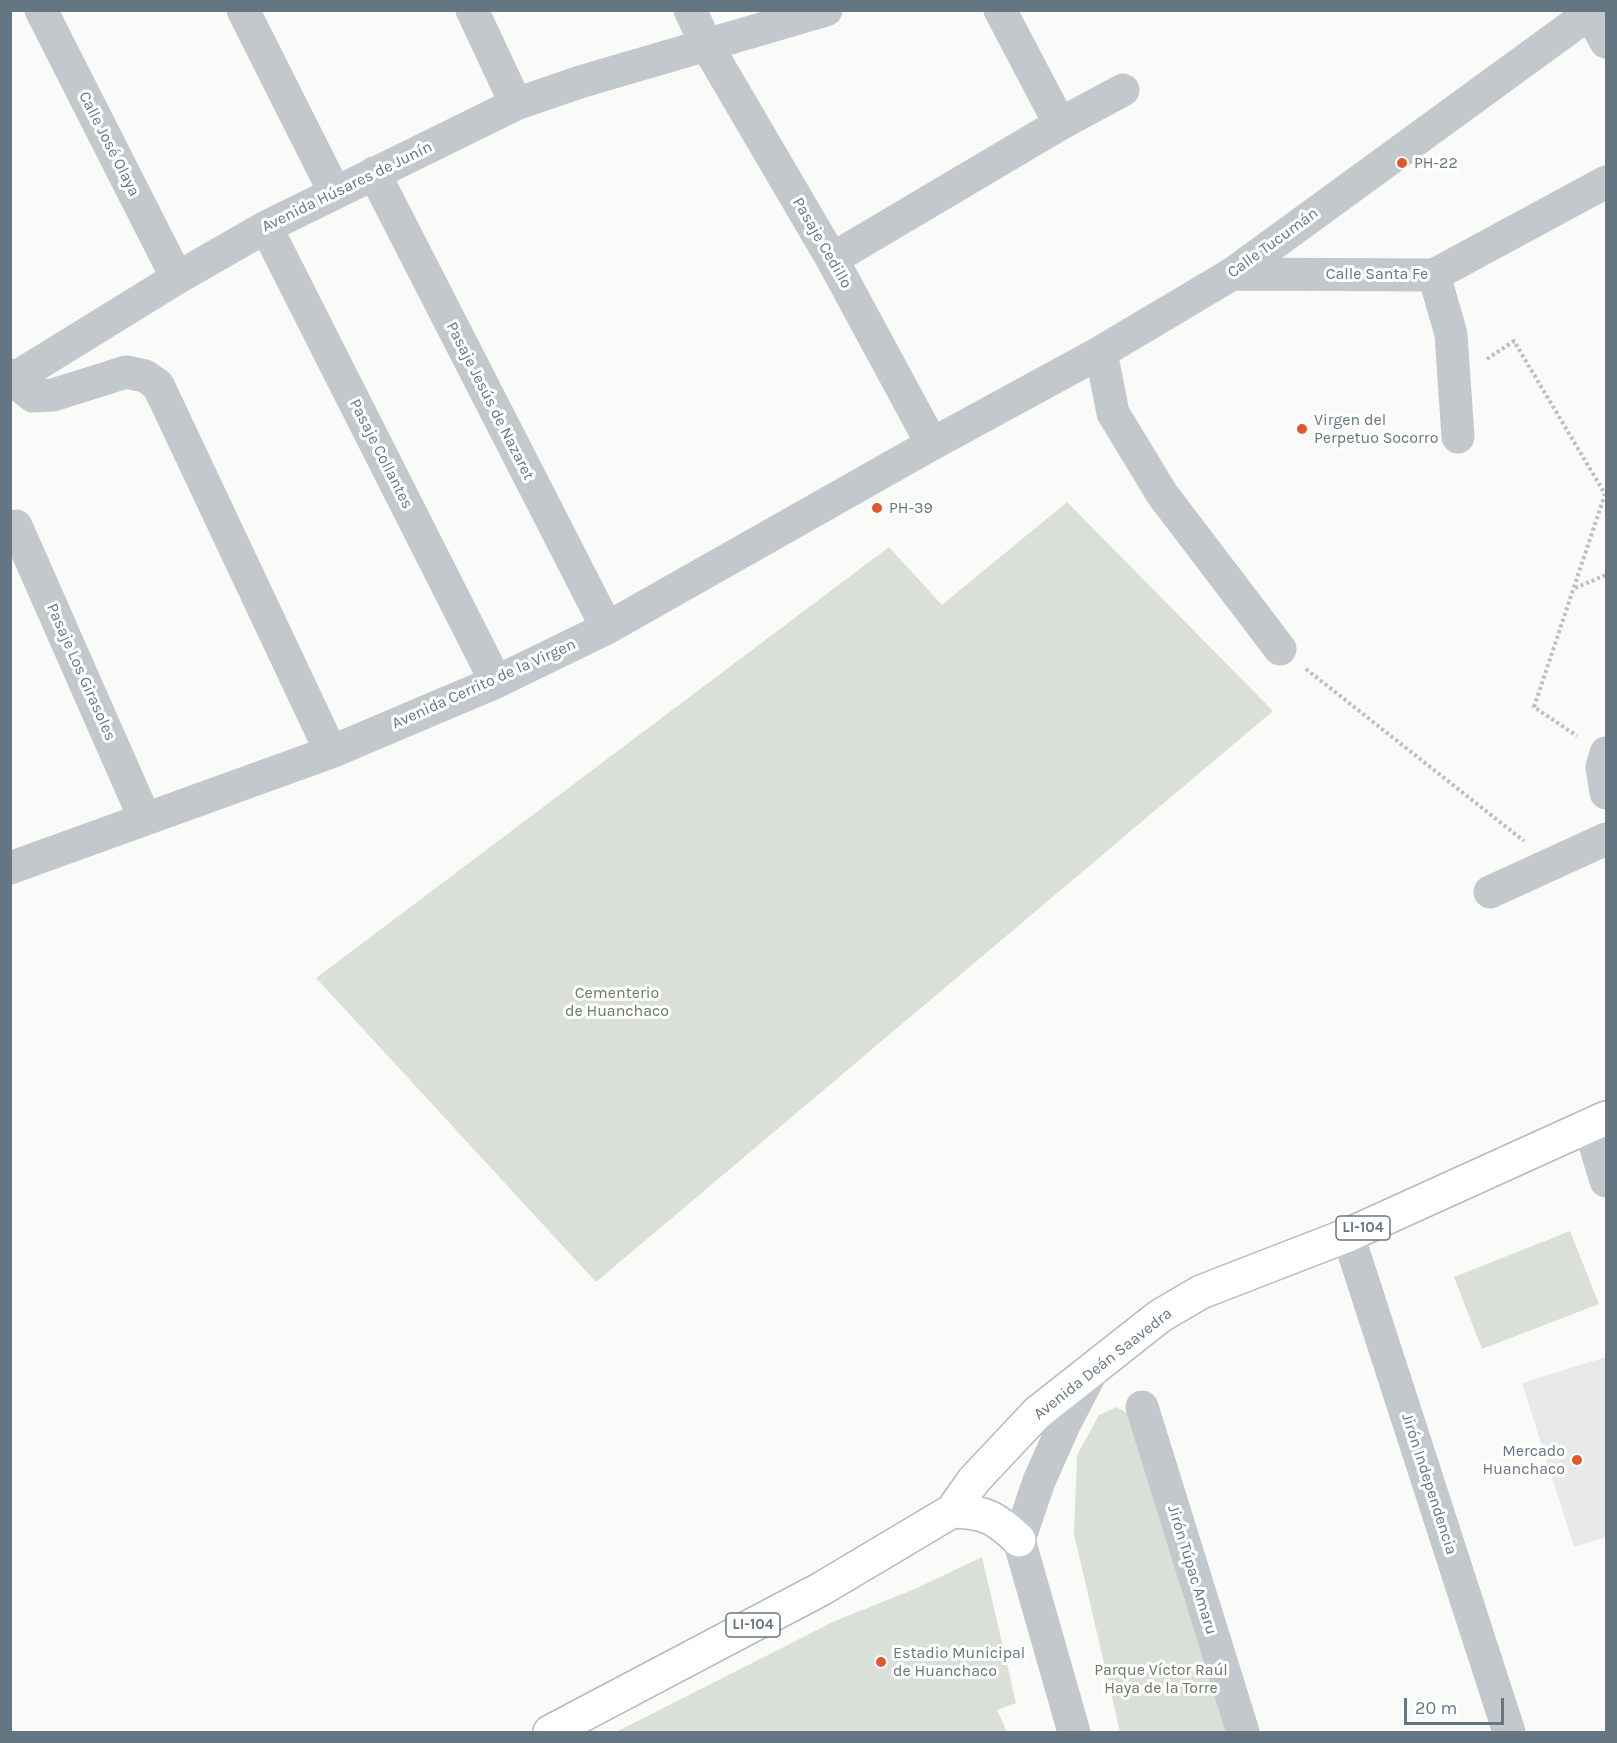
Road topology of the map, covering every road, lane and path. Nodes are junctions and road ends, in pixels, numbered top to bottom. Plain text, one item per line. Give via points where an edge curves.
1 (41, 10) edge
2 (243, 10) edge
3 (472, 10) edge
4 (690, 10) edge
5 (826, 10) edge
6 (1000, 10) edge
7 (1591, 11) edge
8 (1606, 42) edge
9 (706, 44) junction
10 (1123, 90) dead end
11 (516, 104) junction
12 (1060, 124) junction
13 (374, 173) junction
14 (1606, 182) edge
15 (335, 193) junction
16 (266, 227) junction
17 (832, 259) junction
18 (1232, 274) junction
19 (1434, 275) junction
20 (177, 278) junction
21 (1101, 352) junction
22 (11, 378) edge
23 (1454, 380) junction
24 (1458, 437) dead end
25 (932, 444) junction
26 (1606, 494) edge
27 (16, 526) dead end
28 (1606, 575) edge
29 (1574, 588) junction
30 (607, 628) junction
31 (1280, 649) joint
32 (496, 682) junction
33 (331, 752) junction
34 (1606, 754) edge
35 (1606, 793) edge
36 (145, 819) junction
37 (1606, 839) edge
38 (1553, 863) junction
39 (10, 868) edge
40 (1490, 892) dead end
41 (1598, 1121) edge
42 (1606, 1181) edge
43 (1348, 1234) junction
44 (1093, 1369) junction
45 (1142, 1407) dead end
46 (952, 1510) junction
47 (1019, 1539) junction
48 (550, 1732) edge
49 (1074, 1732) edge
50 (1243, 1732) edge
51 (1509, 1732) edge

1 - 20 street, Calle José Olaya
2 - 15 street
3 - 11 street
4 - 9 street, Pasaje Cedillo
5 - 9 street, Avenida Húsares de Junín
6 - 12 street
7 - 8 street
7 - 18 street, Calle Tucumán
9 - 11 street, Avenida Húsares de Junín
9 - 17 street, Pasaje Cedillo
10 - 12 street
11 - 13 street, Avenida Húsares de Junín
12 - 17 street
13 - 15 street, Avenida Húsares de Junín
13 - 30 street, Pasaje Jesús de Nazaret
14 - 19 street, Calle Santa Fe
15 - 16 street, Avenida Húsares de Junín
16 - 20 street, Avenida Húsares de Junín
16 - 32 street, Pasaje Collantes
17 - 25 street, Pasaje Cedillo
18 - 19 street, Calle Santa Fe
18 - 21 street, Calle Tucumán
19 - 23 street via 1451,334
20 - 22 street, Avenida Húsares de Junín
21 - 25 street, Calle Tucumán
21 - 31 street via 1113,413 1119,423 1162,494
22 - 33 street via 33,396 53,395 126,372 145,376 158,386
23 - 24 street
23 - 26 path via 1514,341
25 - 30 street, Avenida Cerrito de la Virgen
26 - 29 path
27 - 36 street, Pasaje Los Girasoles
28 - 29 path
29 - 34 path via 1534,707
30 - 32 street, Avenida Cerrito de la Virgen
31 - 38 path
32 - 33 street, Avenida Cerrito de la Virgen
33 - 36 street, Avenida Cerrito de la Virgen
34 - 35 street via 1602,767
36 - 39 street, Avenida Cerrito de la Virgen
37 - 38 street
38 - 40 street
41 - 42 street
41 - 43 main road, Avenida Deán Saavedra / LI-104
43 - 44 main road, Avenida Deán Saavedra / LI-104 via 1202,1292 1160,1316
43 - 51 street, Jirón Independencia
44 - 46 main road, Avenida Deán Saavedra / LI-104 via 1037,1413 974,1480
44 - 47 street via 1039,1481
45 - 50 street, Jirón Túpac Amaru
46 - 47 main road via 976,1511 1000,1522
46 - 48 main road, Avenida Deán Saavedra / LI-104 via 821,1589
47 - 49 street

